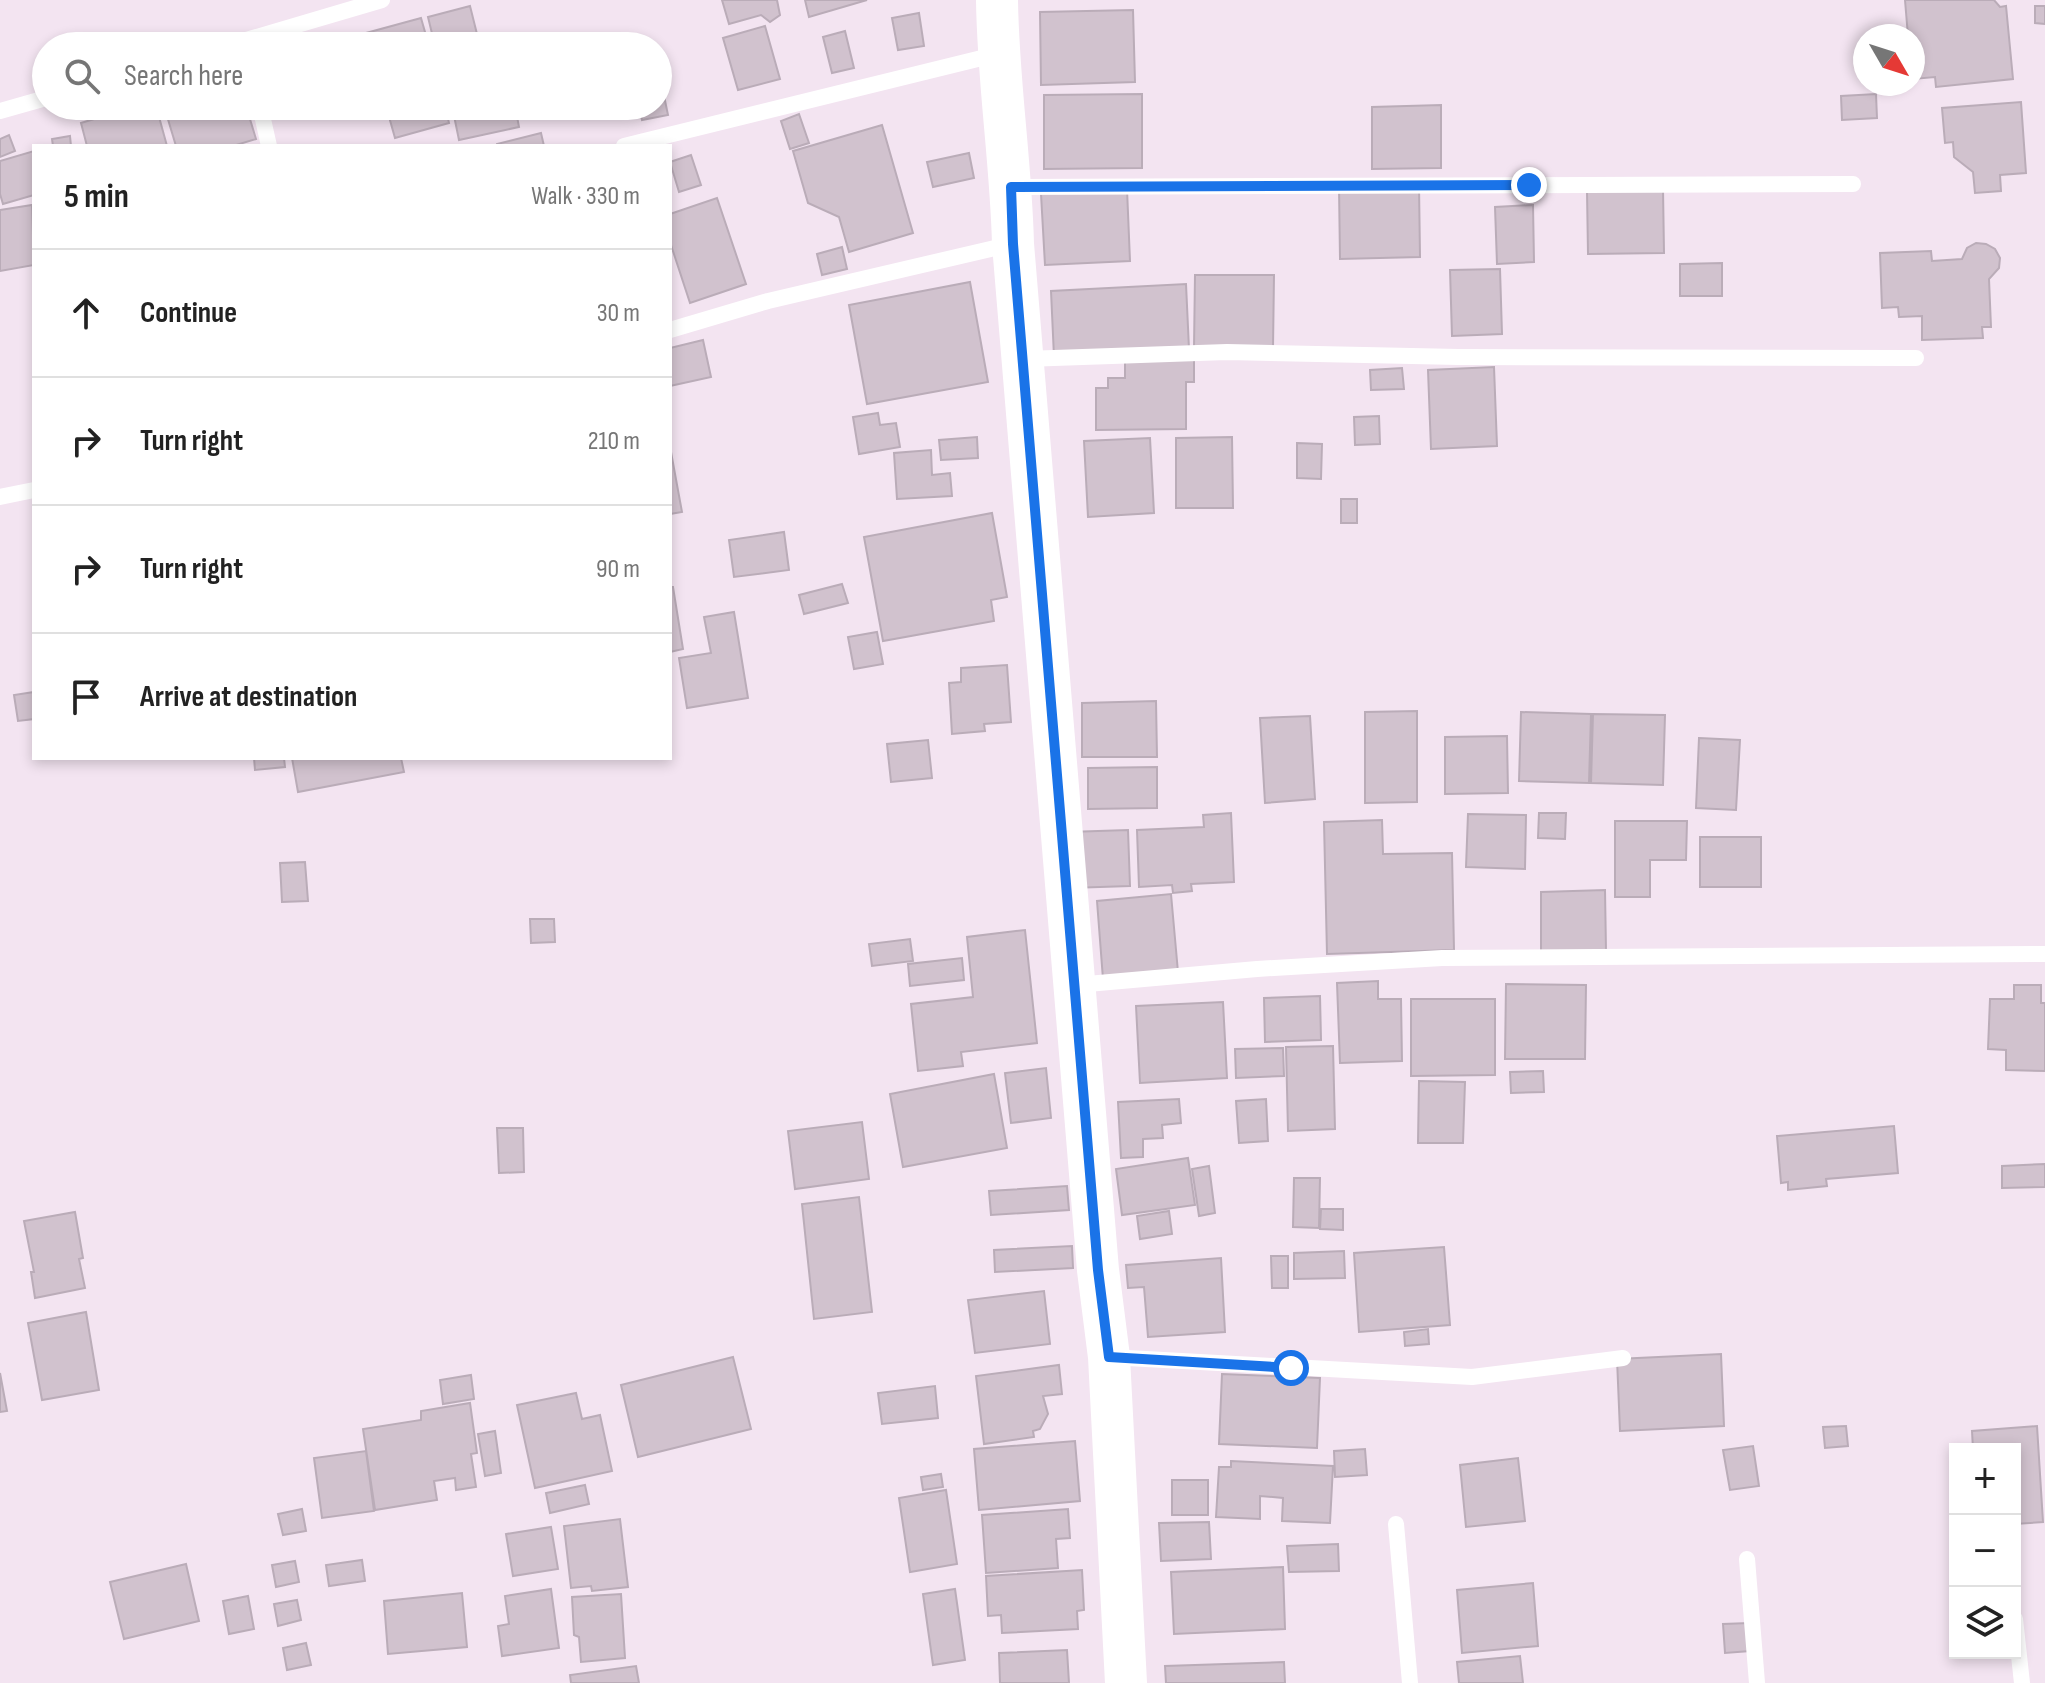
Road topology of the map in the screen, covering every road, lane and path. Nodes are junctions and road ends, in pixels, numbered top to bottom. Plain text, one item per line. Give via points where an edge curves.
1 (382, 0) edge
2 (997, 0) edge
3 (280, 32) edge
4 (998, 54) junction
5 (32, 102) edge
6 (0, 111) edge
7 (263, 120) edge
8 (269, 144) edge
9 (632, 144) edge
10 (1853, 184) dead end
11 (1011, 187) junction
12 (1013, 244) junction
13 (672, 329) edge
14 (1916, 358) dead end
15 (1025, 359) junction
16 (32, 490) edge
17 (0, 497) edge
18 (2045, 954) edge
19 (1076, 985) junction
20 (1109, 1357) junction
21 (1623, 1358) dead end
22 (1396, 1524) dead end
23 (1747, 1559) dead end
24 (2019, 1659) edge
25 (1126, 1683) edge
26 (1410, 1683) edge
27 (1757, 1683) edge
28 (2022, 1683) edge

1 - 3 lane
2 - 4 street
4 - 9 lane
4 - 11 street
5 - 6 lane
7 - 8 lane
10 - 11 lane
11 - 12 street
12 - 13 lane via 768,301
12 - 15 street
14 - 15 lane via 1227,352
15 - 19 street
16 - 17 lane
18 - 19 lane via 1442,958
19 - 20 street
20 - 21 lane via 1472,1377
20 - 25 street
22 - 26 lane
23 - 27 lane
24 - 28 lane

